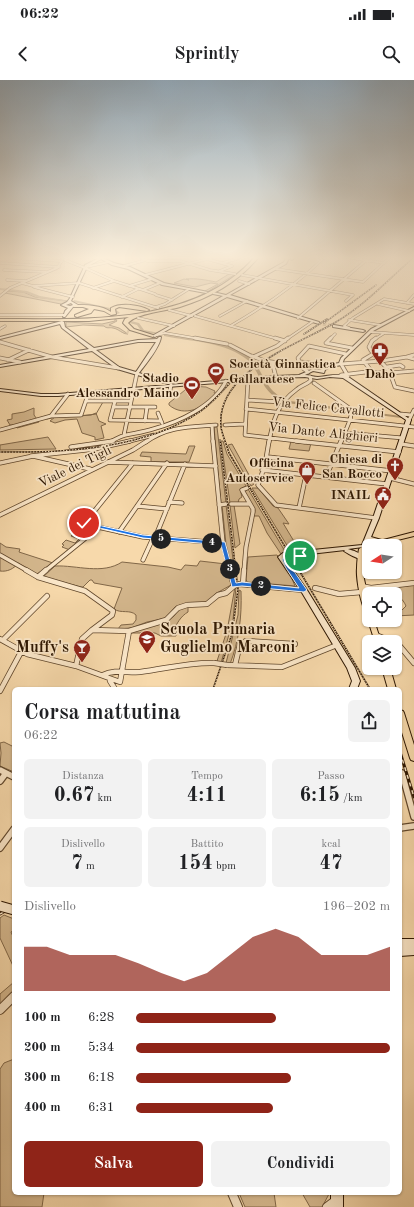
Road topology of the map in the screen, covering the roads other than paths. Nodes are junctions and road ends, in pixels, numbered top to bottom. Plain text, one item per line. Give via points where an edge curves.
1 (66, 311) edge
2 (91, 311) edge
3 (107, 311) edge
4 (113, 311) edge
5 (146, 311) edge
6 (150, 311) tunnel mouth
7 (158, 311) tunnel mouth
8 (172, 311) tunnel mouth
9 (203, 311) edge
10 (230, 311) edge
11 (258, 311) edge
12 (275, 311) edge
13 (307, 311) edge
14 (366, 311) edge
15 (407, 311) edge
16 (64, 316) joint
17 (114, 316) junction
18 (194, 316) junction
19 (220, 316) dead end
20 (0, 318) edge
21 (138, 318) dead end
22 (298, 318) junction
23 (40, 320) junction
24 (349, 320) junction
25 (312, 322) junction
26 (318, 323) tunnel mouth
27 (62, 324) junction
28 (232, 325) junction
29 (380, 325) junction
30 (5, 326) dead end
31 (174, 326) junction
32 (334, 326) tunnel mouth
33 (46, 327) junction
34 (0, 329) edge
35 (131, 330) junction
36 (365, 332) junction
37 (165, 333) junction
38 (335, 334) dead end
39 (383, 334) junction
40 (413, 335) edge
41 (0, 338) edge
42 (150, 338) junction
43 (285, 341) junction
44 (0, 342) edge
45 (352, 348) junction
46 (93, 349) junction
47 (28, 350) junction
48 (346, 354) junction
49 (372, 354) junction
50 (254, 356) junction
51 (414, 356) edge
52 (52, 357) junction
53 (407, 357) junction
54 (0, 358) edge
55 (414, 359) edge
56 (8, 360) junction
57 (380, 361) junction
58 (20, 362) junction
59 (272, 362) junction
60 (340, 362) junction
61 (364, 363) junction
62 (0, 366) edge
63 (328, 366) junction
64 (301, 367) junction
65 (387, 367) junction
66 (403, 367) dead end
67 (118, 368) junction
68 (414, 371) edge
69 (372, 372) junction
70 (390, 372) junction
71 (135, 373) junction
72 (325, 374) junction
73 (312, 375) junction
74 (344, 376) junction
75 (276, 377) junction
76 (248, 379) junction
77 (227, 381) junction
78 (167, 384) junction
79 (307, 384) junction
80 (134, 388) junction
81 (0, 390) edge
82 (414, 391) edge
83 (89, 392) junction
84 (68, 394) junction
85 (162, 396) dead end
86 (247, 400) junction
87 (86, 401) junction
88 (115, 401) junction
89 (130, 401) junction
90 (283, 401) junction
91 (114, 407) junction
92 (129, 407) junction
93 (147, 407) junction
94 (155, 407) dead end
95 (246, 409) junction
96 (414, 410) edge
97 (277, 412) junction
98 (158, 413) dead end
99 (51, 416) junction
100 (410, 418) junction
101 (127, 420) junction
102 (145, 420) junction
103 (350, 420) junction
104 (161, 421) junction
105 (244, 424) junction
106 (164, 425) junction
107 (216, 425) tunnel mouth
108 (225, 425) tunnel mouth
109 (212, 426) junction
110 (408, 426) junction
111 (414, 427) edge
112 (0, 430) edge
113 (345, 433) junction
114 (157, 434) junction
115 (124, 435) junction
116 (270, 437) junction
117 (404, 438) junction
118 (401, 444) junction
119 (339, 445) junction
120 (414, 446) edge
121 (71, 447) dead end
122 (399, 452) junction
123 (31, 456) junction
124 (268, 457) junction
125 (106, 462) junction
126 (0, 463) edge
127 (133, 463) junction
128 (166, 463) junction
129 (185, 464) junction
130 (331, 464) junction
131 (216, 466) junction
132 (90, 469) junction
133 (262, 470) junction
134 (392, 472) junction
135 (306, 475) junction
136 (326, 477) junction
137 (390, 478) junction
138 (387, 484) junction
139 (414, 484) edge
140 (258, 485) junction
141 (252, 486) dead end
142 (246, 488) dead end
143 (169, 502) junction
144 (182, 503) dead end
145 (226, 504) dead end
146 (231, 504) dead end
147 (250, 504) junction
148 (219, 505) junction
149 (137, 506) junction
150 (299, 508) junction
151 (166, 509) junction
152 (1, 513) edge
153 (376, 518) junction
154 (98, 528) junction
155 (119, 532) junction
156 (414, 536) edge
157 (154, 538) junction
158 (369, 539) edge
159 (402, 539) edge
160 (223, 543) junction
161 (362, 547) edge
162 (362, 547) edge
163 (347, 550) junction
164 (362, 554) edge
165 (0, 555) edge
166 (360, 557) junction
167 (143, 560) dead end
168 (362, 560) edge
169 (360, 565) junction
170 (288, 568) junction
171 (38, 577) junction
172 (243, 584) junction
173 (414, 584) edge
174 (236, 585) junction
175 (315, 588) dead end
176 (361, 589) junction
177 (304, 590) junction
178 (362, 592) edge
179 (48, 596) dead end
180 (92, 630) junction
181 (129, 631) junction
182 (1, 640) edge
183 (295, 644) dead end
184 (337, 645) junction
185 (402, 649) edge
186 (21, 652) junction
187 (414, 663) edge
188 (235, 664) junction
189 (76, 666) junction
190 (121, 672) junction
191 (103, 675) junction
192 (388, 675) edge
193 (109, 679) junction
194 (120, 682) junction
195 (114, 687) edge
196 (119, 687) edge
197 (354, 687) edge
198 (391, 687) edge
199 (0, 691) edge
200 (402, 719) edge
201 (414, 758) edge
202 (0, 770) edge
203 (6, 773) junction
204 (402, 773) dead end
205 (12, 776) edge
206 (0, 781) edge
207 (414, 816) edge
208 (414, 826) edge
209 (402, 828) edge
210 (12, 831) edge
211 (0, 848) edge
212 (0, 906) edge
213 (12, 909) edge
214 (402, 944) edge
215 (414, 946) edge
216 (402, 949) edge
217 (12, 998) edge
218 (0, 1010) edge
219 (233, 1195) edge
220 (238, 1207) edge

1 - 16 street
2 - 20 highway via 74,316
3 - 17 highway
4 - 17 highway
5 - 20 highway via 78,318
6 - 23 highway via 121,316
7 - 35 highway via 130,318 125,324
8 - 18 street
9 - 18 street
10 - 19 street
11 - 28 street
12 - 22 street
13 - 22 street
14 - 24 street
15 - 29 street
16 - 20 street
17 - 23 highway via 113,322 104,324
17 - 35 highway via 121,326
18 - 28 street
18 - 31 street
18 - 37 street
20 - 23 highway
21 - 31 street
22 - 25 street
24 - 29 street
24 - 36 street via 344,326
25 - 26 street
25 - 43 street
27 - 33 street
27 - 33 street
27 - 46 street
28 - 43 street
29 - 36 street
30 - 34 street
31 - 42 street
32 - 36 street
33 - 41 street
35 - 42 highway
35 - 42 highway
36 - 39 street
36 - 45 street
37 - 42 street
37 - 50 street via 229,345
38 - 45 street via 326,343
39 - 40 street
39 - 49 street via 369,344
42 - 46 street
42 - 71 street via 156,345
43 - 50 street
44 - 47 street
45 - 48 street
46 - 52 street
46 - 67 street
47 - 52 street
47 - 56 street
48 - 60 street
48 - 64 street via 310,346 298,357
49 - 57 street
49 - 61 street via 363,360
50 - 59 street
51 - 53 street
52 - 58 street
52 - 67 street
53 - 55 street
53 - 57 street
54 - 56 street
56 - 58 street
57 - 61 street
57 - 65 street
58 - 62 street
59 - 64 street
59 - 75 street
60 - 61 street
60 - 63 street
60 - 73 street
60 - 74 street
61 - 69 street
63 - 72 street via 323,370
63 - 74 street via 328,372
64 - 73 street
65 - 66 street
65 - 70 street
67 - 71 street
68 - 70 street
69 - 70 street
69 - 74 street
70 - 82 street via 395,387
71 - 78 street
71 - 80 street
72 - 73 street
72 - 73 street
72 - 74 street
72 - 74 street
73 - 75 street
73 - 79 street
73 - 79 street
73 - 103 street via 351,410
74 - 100 street
75 - 76 street
76 - 77 street
76 - 86 street
77 - 78 street
77 - 106 street via 207,404
78 - 80 street
78 - 85 street via 169,396
79 - 90 street via 299,387
80 - 83 street
80 - 89 street
81 - 84 street via 41,395
83 - 84 street
83 - 87 street
84 - 99 street
86 - 90 street
86 - 95 street
87 - 88 street
87 - 99 street via 81,415
88 - 89 street
88 - 91 street
89 - 92 street
90 - 97 street
91 - 92 street
91 - 101 street via 110,420
92 - 93 street
92 - 101 street
93 - 94 street
93 - 102 street
95 - 97 street, Via Felice Cavallotti
95 - 105 street
96 - 100 street
97 - 103 street, Via Felice Cavallotti
97 - 116 street
98 - 104 street
99 - 112 street
100 - 110 street
101 - 102 street
101 - 115 street
102 - 104 street
103 - 110 street, Via Felice Cavallotti
103 - 113 street
104 - 106 street
105 - 108 street
105 - 116 street, Via Dante Alighieri via 245,435
106 - 115 street
107 - 109 street
109 - 114 street via 171,429
109 - 131 street
110 - 111 street, Via Felice Cavallotti
110 - 117 street
113 - 117 street
113 - 119 street
114 - 123 street via 95,449
114 - 125 street, Viale dei Tigli via 133,450
115 - 121 street via 108,441
116 - 119 street, Via Dante Alighieri
116 - 124 street
117 - 118 street
118 - 120 street
118 - 122 street
119 - 122 street, Via Dante Alighieri
119 - 130 street
122 - 134 street
123 - 126 street
123 - 132 street
124 - 130 street
124 - 133 street
125 - 127 street
125 - 132 street, Viale dei Tigli
127 - 128 street
127 - 154 street via 84,523
128 - 129 street
128 - 149 street
129 - 131 street
129 - 143 street
130 - 134 street
130 - 136 street
131 - 148 street
132 - 152 street, Viale dei Tigli
133 - 135 street
133 - 140 street
134 - 137 street
135 - 136 street
135 - 150 street
136 - 138 street
137 - 138 street
137 - 139 street
138 - 153 street
140 - 141 street
140 - 150 street via 275,504
142 - 147 street via 242,490
143 - 144 street
143 - 151 street
145 - 148 street
146 - 147 street
147 - 172 street via 252,512
148 - 160 street
149 - 151 street
149 - 155 street
150 - 153 street
151 - 157 street
153 - 158 street
154 - 155 street
154 - 171 street
155 - 157 street
156 - 159 main road
157 - 160 street
157 - 167 street
160 - 174 street
161 - 163 street
162 - 170 street via 282,556 280,558
163 - 166 street
163 - 170 street via 287,558 285,559
164 - 166 main road
165 - 171 street
166 - 169 main road
168 - 169 main road
169 - 176 main road
170 - 177 street
171 - 180 street via 85,591 113,611 112,615
172 - 174 street
172 - 177 street
173 - 176 street
174 - 181 street via 207,604 178,608 166,620
175 - 176 street via 339,594
176 - 178 main road
177 - 184 street
179 - 182 street
180 - 181 street
180 - 189 street via 82,639
181 - 190 street
182 - 186 street
183 - 188 street via 246,641 240,644
184 - 188 street via 282,667
184 - 197 street via 355,677
185 - 187 street
186 - 189 street
186 - 199 street
188 - 190 street, bridge via 203,662 143,672
189 - 191 street
190 - 191 street
190 - 194 street
191 - 193 street
192 - 198 main road
193 - 194 street
193 - 195 street
194 - 196 street
200 - 201 main road
202 - 203 street
203 - 205 street
203 - 206 street
204 - 207 street
208 - 209 street
210 - 211 street
212 - 213 street, bridge
214 - 215 street
215 - 216 street
217 - 218 street
219 - 220 street

